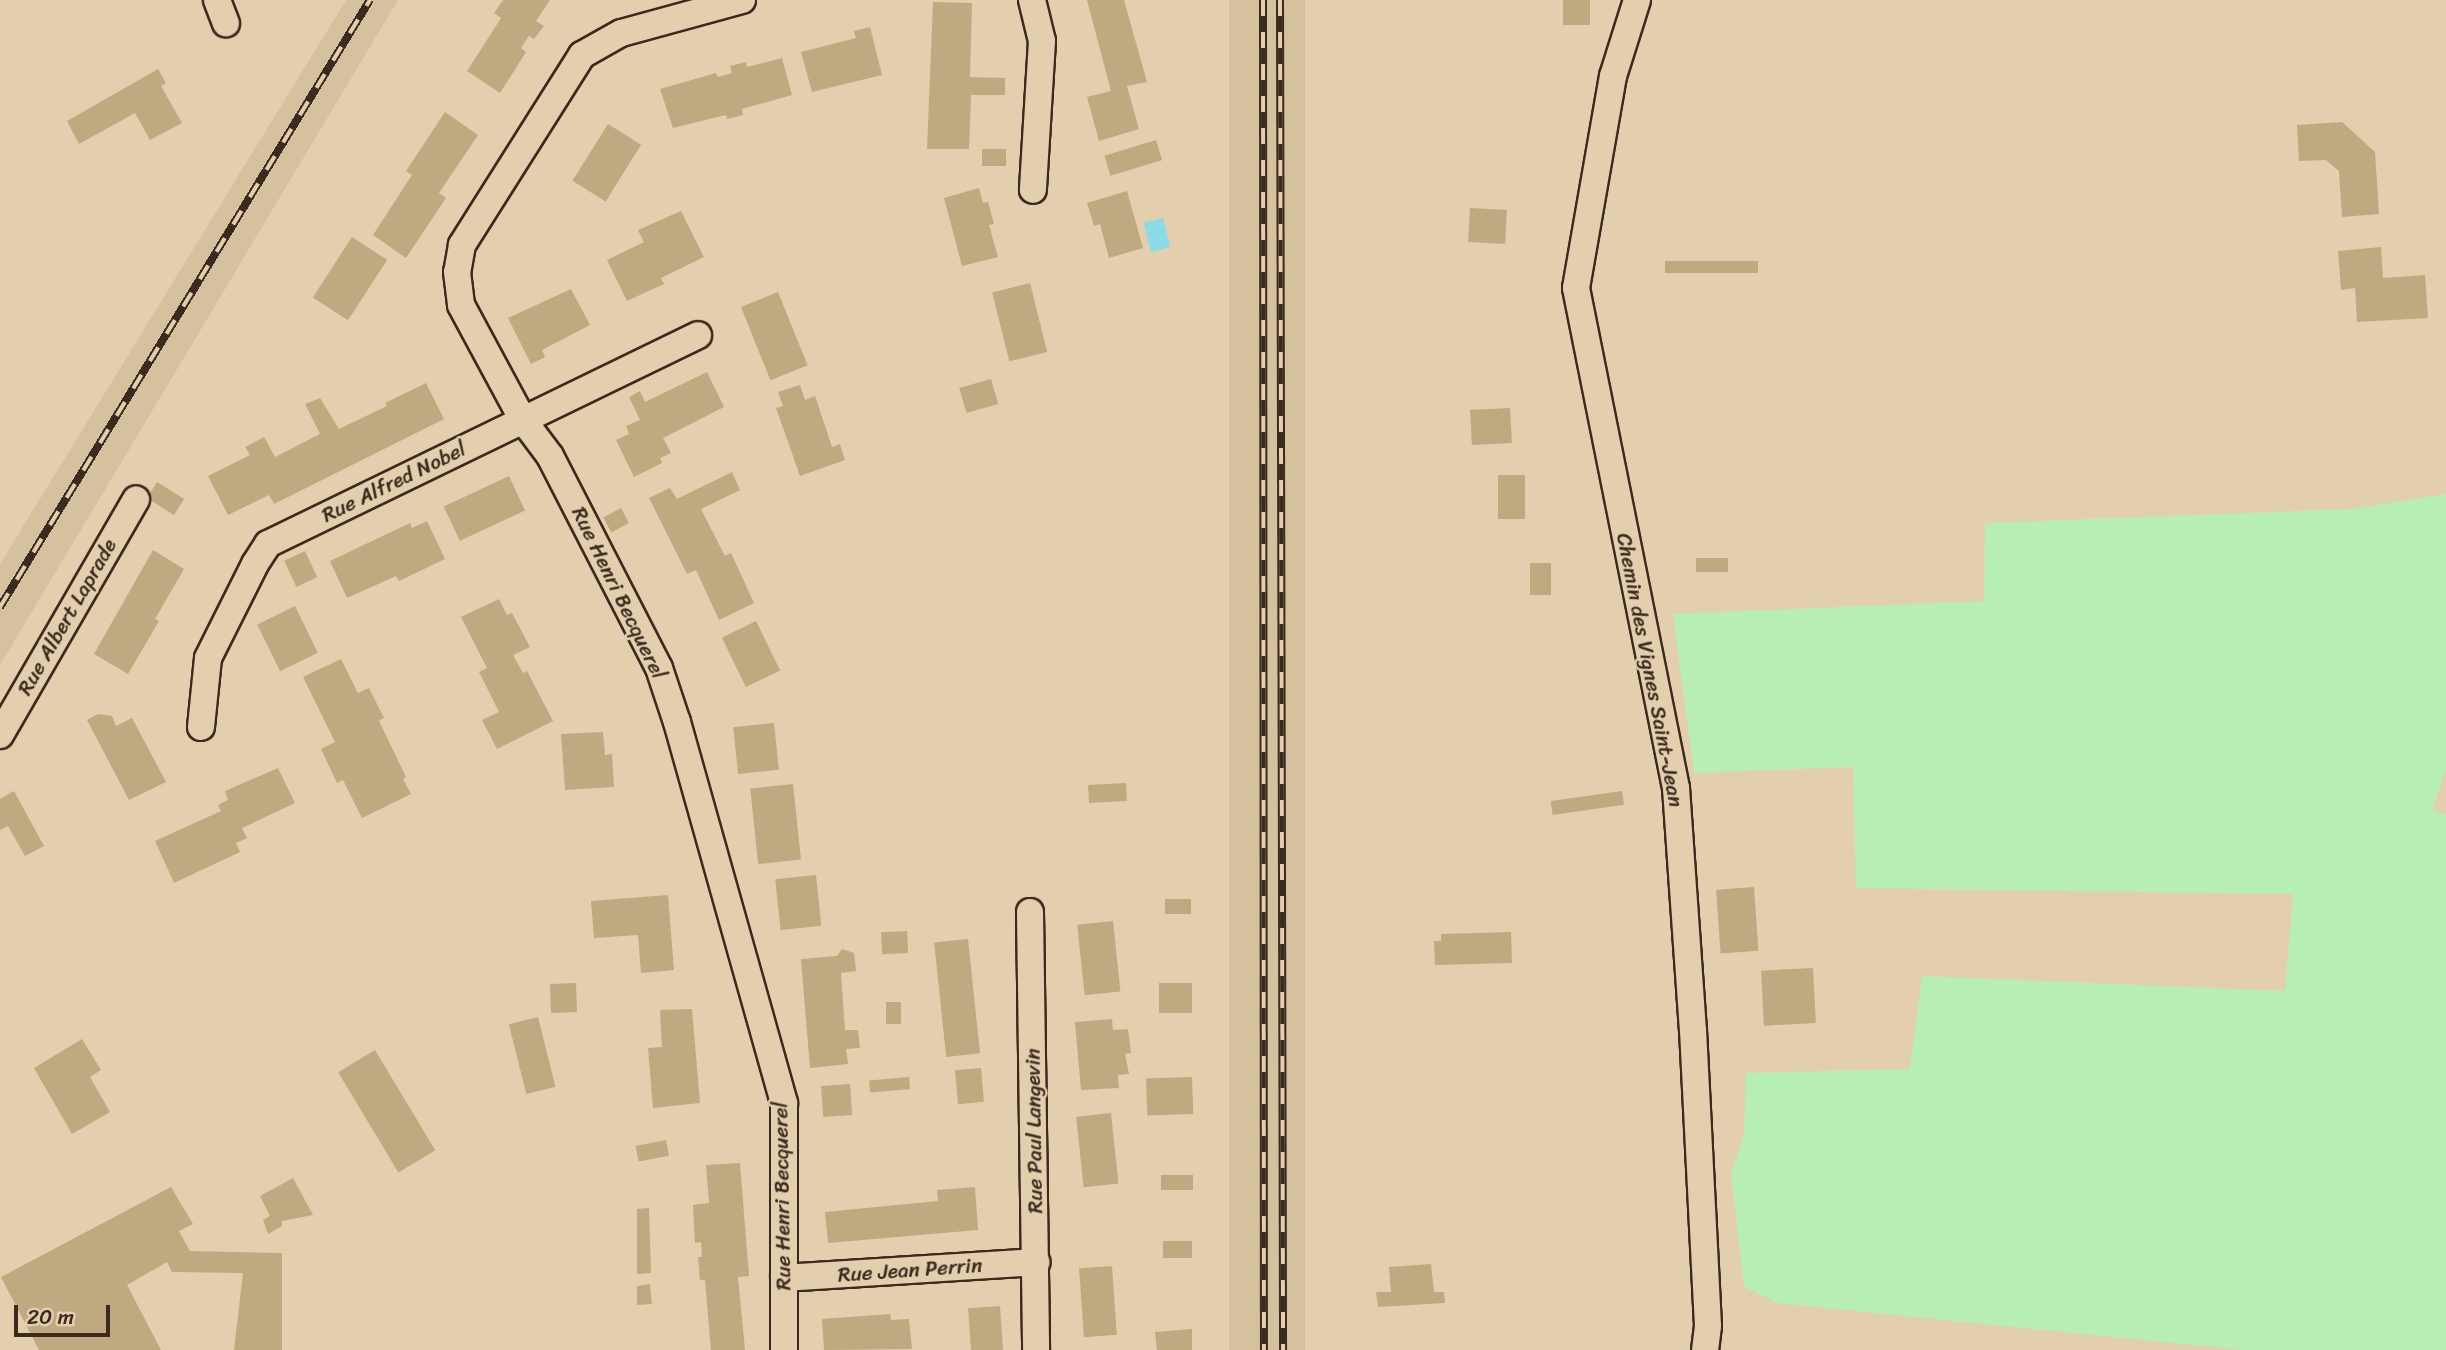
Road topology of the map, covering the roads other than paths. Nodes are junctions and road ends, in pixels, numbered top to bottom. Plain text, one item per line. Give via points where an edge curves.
1 (742, 0) edge
2 (1032, 0) edge
3 (1637, 0) edge
4 (1033, 190) dead end
5 (698, 335) dead end
6 (523, 420) junction
7 (135, 499) dead end
8 (201, 727) dead end
9 (0, 735) edge
10 (1030, 912) dead end
11 (1036, 1262) junction
12 (784, 1278) junction
13 (784, 1350) edge
14 (1036, 1350) edge
15 (1705, 1350) edge

1 - 6 street, Rue Henri Becquerel via 621,33 582,55 462,245 457,272 461,305
2 - 4 street via 1042,41
3 - 15 street, Chemin des Vignes Saint-Jean via 1613,76 1576,288 1676,788 1693,1030 1708,1325
5 - 6 street, Rue Alfred Nobel
6 - 8 street, Rue Alfred Nobel via 268,544 208,658
6 - 12 street, Rue Henri Becquerel via 550,456 647,644 677,722 784,1103
7 - 9 street, Rue Albert Laprade
10 - 11 street, Rue Paul Langevin
11 - 12 street, Rue Jean Perrin
11 - 14 street, Rue Paul Langevin
12 - 13 street, Rue Henri Becquerel

